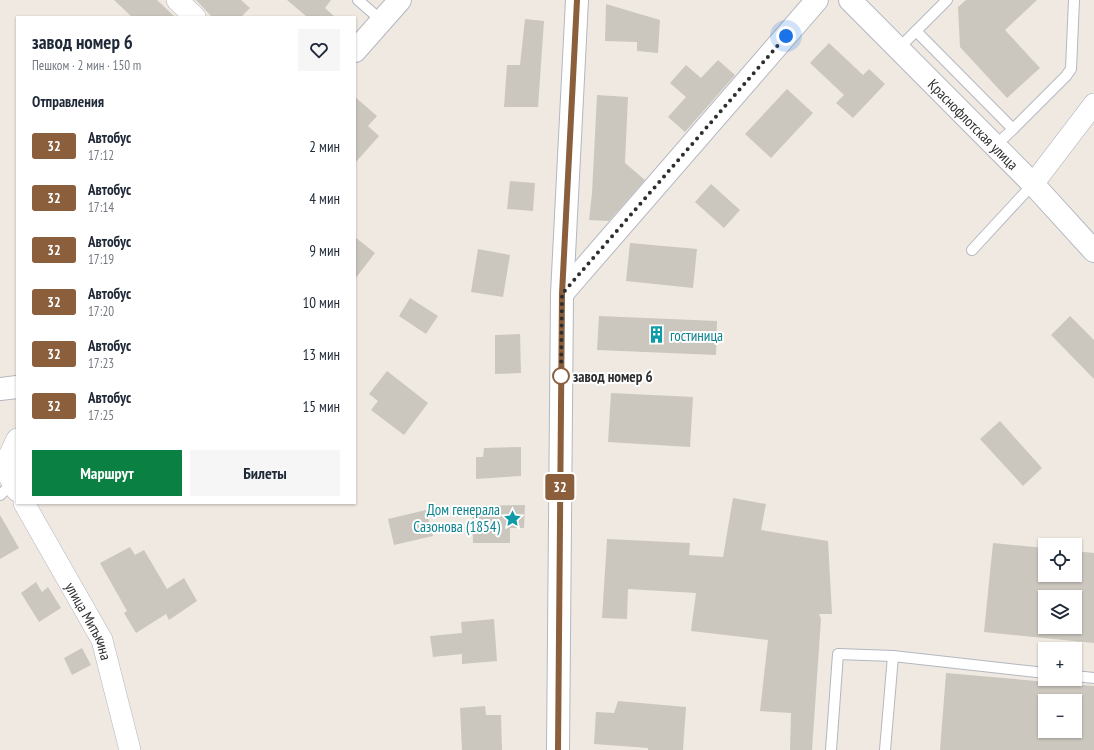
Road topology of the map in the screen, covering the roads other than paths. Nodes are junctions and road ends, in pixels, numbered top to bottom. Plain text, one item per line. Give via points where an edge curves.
1 (177, 0) edge
2 (358, 0) edge
3 (400, 0) edge
4 (577, 0) edge
5 (817, 0) edge
6 (850, 0) edge
7 (947, 0) edge
8 (1074, 0) edge
9 (194, 16) edge
10 (382, 21) junction
11 (916, 31) junction
12 (898, 49) junction
13 (356, 50) edge
14 (1094, 104) edge
15 (1013, 129) junction
16 (995, 146) junction
17 (1033, 184) junction
18 (972, 250) dead end
19 (1094, 251) edge
20 (562, 294) junction
21 (16, 387) edge
22 (0, 389) edge
23 (16, 443) edge
24 (7, 479) edge
25 (25, 504) edge
26 (893, 656) junction
27 (1038, 672) edge
28 (1082, 677) edge
29 (1094, 678) edge
30 (130, 750) edge
31 (558, 750) edge
32 (831, 750) edge
33 (885, 750) edge

1 - 9 street
2 - 10 lane
3 - 10 main road
4 - 20 main road
5 - 20 main road
6 - 12 main road, Краснофлотская улица
7 - 11 lane
8 - 15 lane via 1071,69
10 - 13 main road
11 - 12 lane
11 - 15 lane
12 - 16 main road, Краснофлотская улица
14 - 17 street
15 - 16 lane
16 - 17 main road, Краснофлотская улица
17 - 18 lane
17 - 19 main road, Краснофлотская улица
20 - 31 main road
21 - 22 main road
23 - 24 street
25 - 30 street, улица Митькина via 102,640
26 - 27 lane
26 - 32 lane via 838,654
26 - 33 lane
28 - 29 lane

